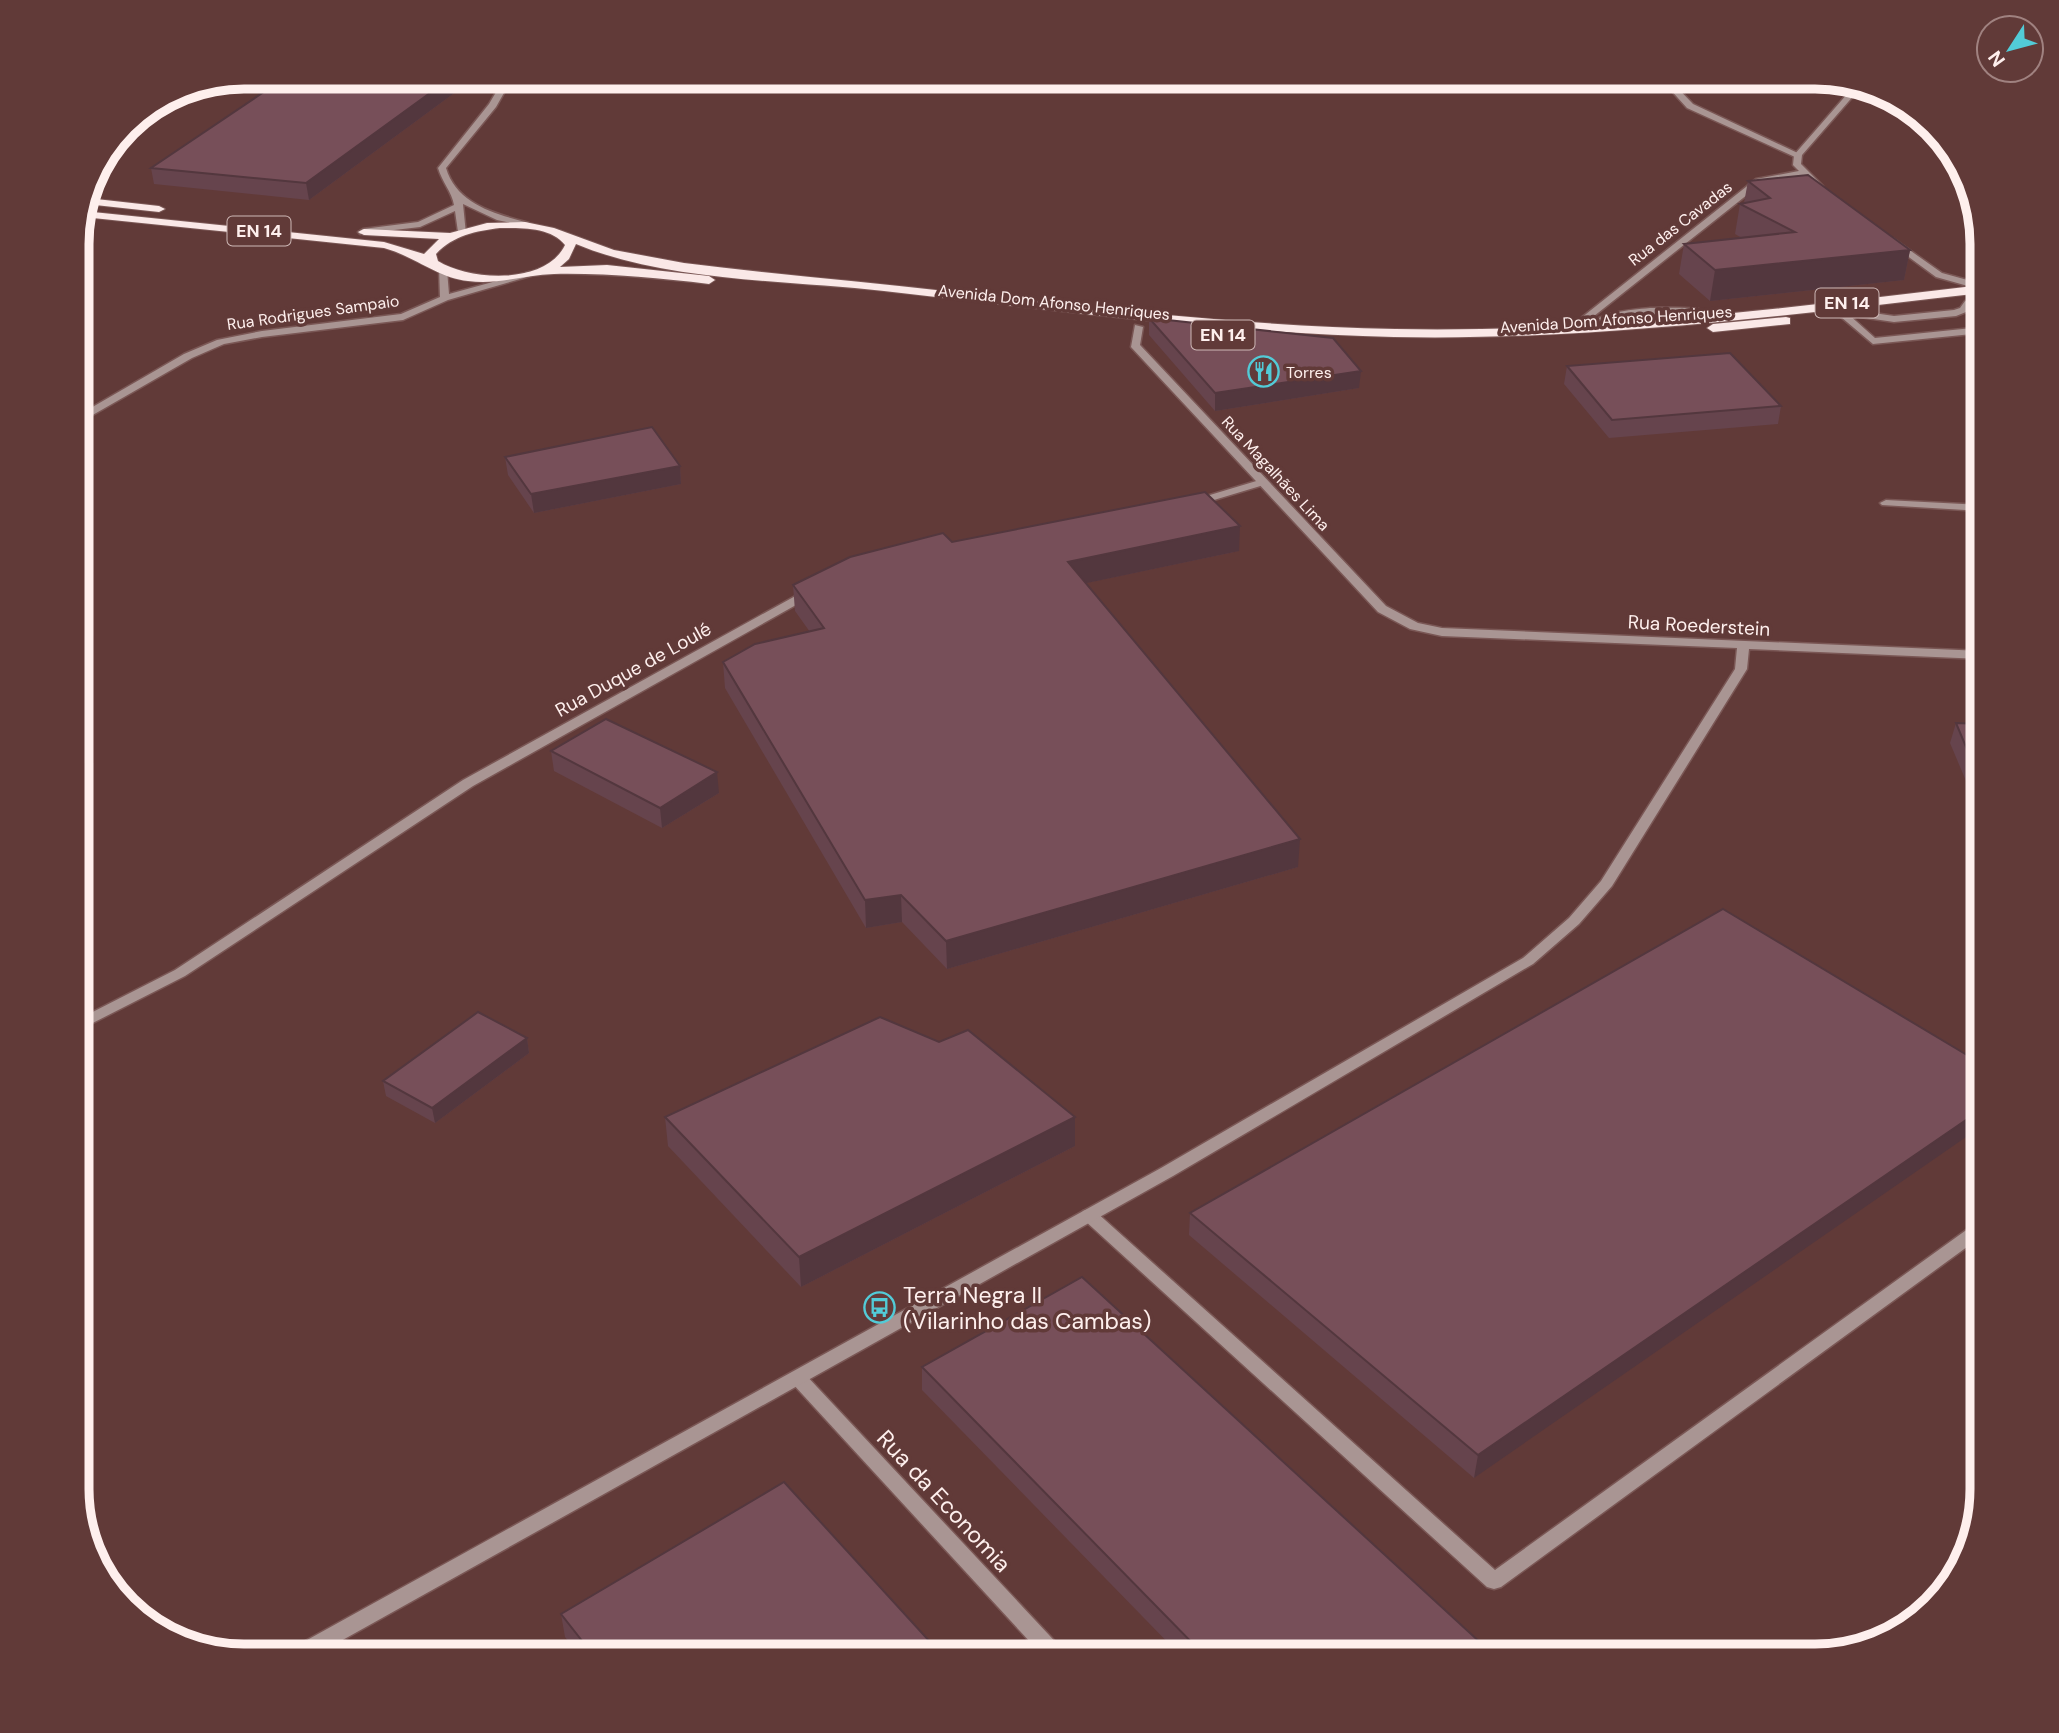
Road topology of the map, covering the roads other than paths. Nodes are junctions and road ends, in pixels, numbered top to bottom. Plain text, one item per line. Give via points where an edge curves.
1 (1674, 89) edge
2 (501, 90) edge
3 (1851, 94) edge
4 (1797, 155) junction
5 (1804, 173) junction
6 (1830, 195) edge
7 (458, 201) junction
8 (95, 202) edge
9 (92, 215) edge
10 (526, 225) junction
11 (363, 232) junction
12 (457, 234) junction
13 (1885, 235) edge
14 (564, 236) junction
15 (437, 266) junction
16 (536, 273) junction
17 (1939, 275) junction
18 (1970, 284) edge
19 (1970, 290) edge
20 (1931, 295) junction
21 (445, 298) junction
22 (1970, 303) edge
23 (1844, 316) junction
24 (1588, 323) junction
25 (1138, 327) junction
26 (1970, 331) edge
27 (90, 413) edge
28 (1263, 482) junction
29 (1886, 503) dead end
30 (1184, 505) edge
31 (1970, 507) edge
32 (821, 585) edge
33 (1414, 626) joint
34 (1743, 647) junction
35 (1970, 655) edge
36 (90, 1019) edge
37 (1089, 1215) junction
38 (1970, 1236) edge
39 (798, 1378) junction
40 (318, 1644) edge
41 (1045, 1644) edge

1 - 4 street via 1690,106
2 - 7 street via 442,168
3 - 4 street
4 - 5 street via 1797,165
5 - 6 street
5 - 24 street, Rua das Cavadas via 1759,181
7 - 10 street
7 - 11 street via 420,224
7 - 12 street
8 - 11 main road, Avenida Dom Afonso Henriques / EN 14
9 - 15 main road, Avenida Dom Afonso Henriques / EN 14 via 373,244 412,253
10 - 12 main road, Avenida Dom Afonso Henriques / EN 14 via 483,227
10 - 14 main road, Avenida Dom Afonso Henriques / EN 14
11 - 12 main road, Avenida Dom Afonso Henriques / EN 14
12 - 15 main road via 430,253
13 - 17 street
14 - 16 main road, Avenida Dom Afonso Henriques / EN 14 via 571,245 569,254
14 - 24 main road, Avenida Dom Afonso Henriques / EN 14 via 622,256 720,270 1204,321 1402,333 1542,331
15 - 16 main road, Avenida Dom Afonso Henriques / EN 14 via 481,279
15 - 21 street
16 - 21 street, Rua Rodrigues Sampaio
16 - 25 main road, Avenida Dom Afonso Henriques / EN 14 via 607,269
17 - 18 street
17 - 20 street
19 - 20 main road, Avenida Dom Afonso Henriques / EN 14
20 - 24 main road, Avenida Dom Afonso Henriques / EN 14
21 - 27 street, Rua Rodrigues Sampaio via 403,317 221,342
22 - 23 main road, Avenida Dom Afonso Henriques / EN 14
23 - 25 main road, Avenida Dom Afonso Henriques / EN 14 via 1475,345 1312,341
23 - 26 street via 1873,341
25 - 28 street, Rua Magalhães Lima via 1135,345
28 - 30 street
28 - 33 street, Rua Magalhães Lima via 1382,609
29 - 31 street
32 - 36 street, Rua Duque de Loulé via 468,783 180,973
33 - 34 street, Rua Roederstein via 1442,632
34 - 35 street, Rua Roederstein
34 - 37 street via 1741,670 1606,883 1574,921 1528,961
37 - 38 street via 1494,1581
37 - 39 street
39 - 40 street
39 - 41 street, Rua da Economia

